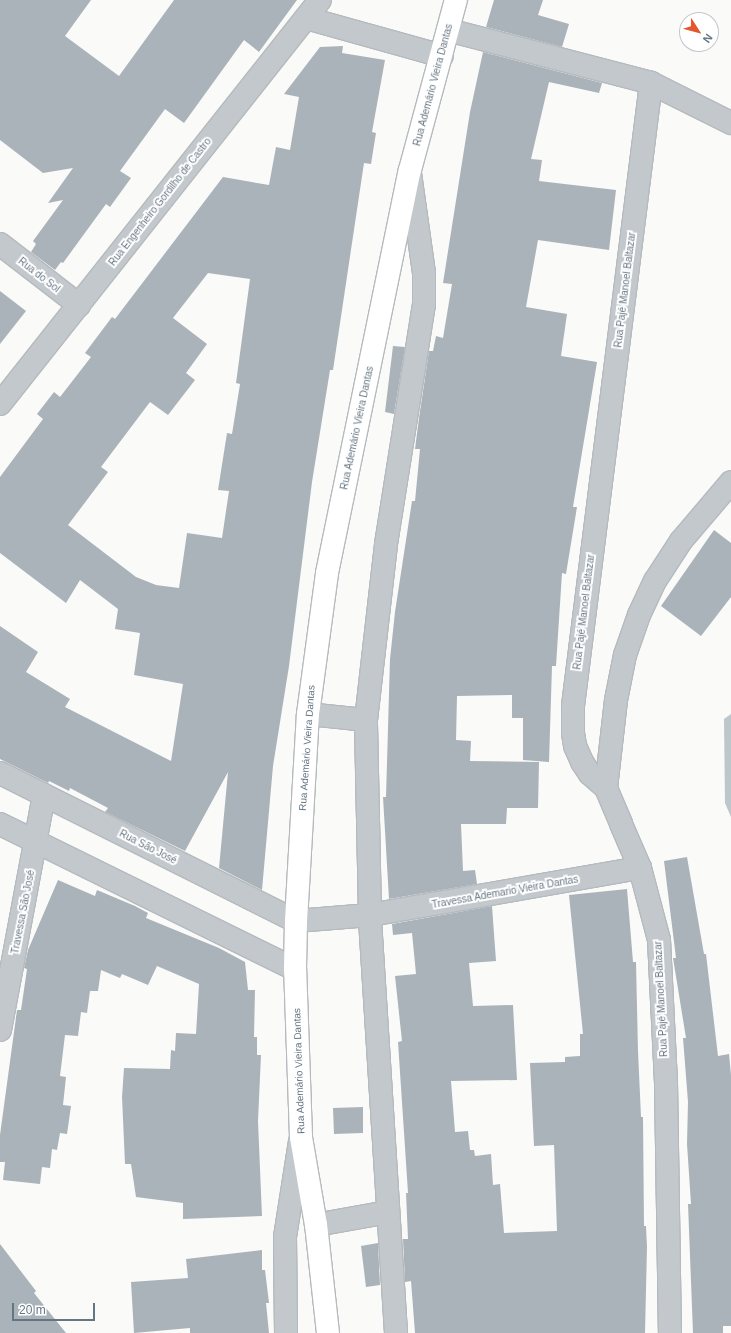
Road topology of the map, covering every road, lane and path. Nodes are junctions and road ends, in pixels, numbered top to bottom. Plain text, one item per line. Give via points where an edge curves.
1 (320, 0) edge
2 (456, 0) edge
3 (306, 18) junction
4 (448, 30) junction
5 (442, 56) junction
6 (651, 83) junction
7 (731, 123) edge
8 (410, 170) junction
9 (0, 244) edge
10 (79, 305) junction
11 (0, 404) edge
12 (731, 482) edge
13 (308, 714) junction
14 (366, 720) junction
15 (0, 773) edge
16 (606, 788) junction
17 (44, 795) junction
18 (0, 824) edge
19 (36, 841) junction
20 (640, 868) junction
21 (370, 915) junction
22 (296, 921) junction
23 (295, 969) junction
24 (0, 1030) edge
25 (301, 1137) junction
26 (388, 1212) junction
27 (316, 1225) junction
28 (286, 1333) edge
29 (328, 1333) edge
30 (396, 1333) edge
31 (670, 1333) edge

1 - 3 street, Rua Engenheiro Gordilho de Castro
2 - 4 main road, Rua Ademário Vieira Dantas
3 - 5 street
3 - 10 street, Rua Engenheiro Gordilho de Castro
4 - 5 main road, Rua Ademário Vieira Dantas
4 - 6 street
5 - 8 main road, Rua Ademário Vieira Dantas
6 - 7 street
6 - 16 street, Rua Pajé Manoel Baltazar via 573,706 575,746 590,774
8 - 13 main road, Rua Ademário Vieira Dantas via 327,573
8 - 14 street, Rua Ademário Vieira Dantas via 424,273 424,304 386,544
9 - 10 street, Rua do Sol
10 - 11 street, Rua Engenheiro Gordilho de Castro
12 - 16 street via 682,541 655,581 639,615 625,655 616,700
13 - 14 street
13 - 22 main road, Rua Ademário Vieira Dantas
14 - 21 street, Rua Ademário Vieira Dantas
15 - 17 street, Rua São José
16 - 20 street, Rua Pajé Manoel Baltazar
17 - 19 street, Travessa São José
17 - 22 street, Rua São José
18 - 19 street
19 - 23 street
19 - 24 street, Travessa São José
20 - 21 street, Travessa Ademario Vieira Dantas
20 - 31 street, Rua Pajé Manoel Baltazar via 659,940 666,1083
21 - 22 street, Travessa Ademario Vieira Dantas
21 - 26 street, Rua Ademário Vieira Dantas
22 - 23 main road, Rua Ademário Vieira Dantas
23 - 25 main road, Rua Ademário Vieira Dantas
25 - 27 main road, Rua Ademário Vieira Dantas
25 - 28 street via 285,1237
26 - 27 street
26 - 30 street, Rua Ademário Vieira Dantas
27 - 29 main road, Rua Ademário Vieira Dantas

